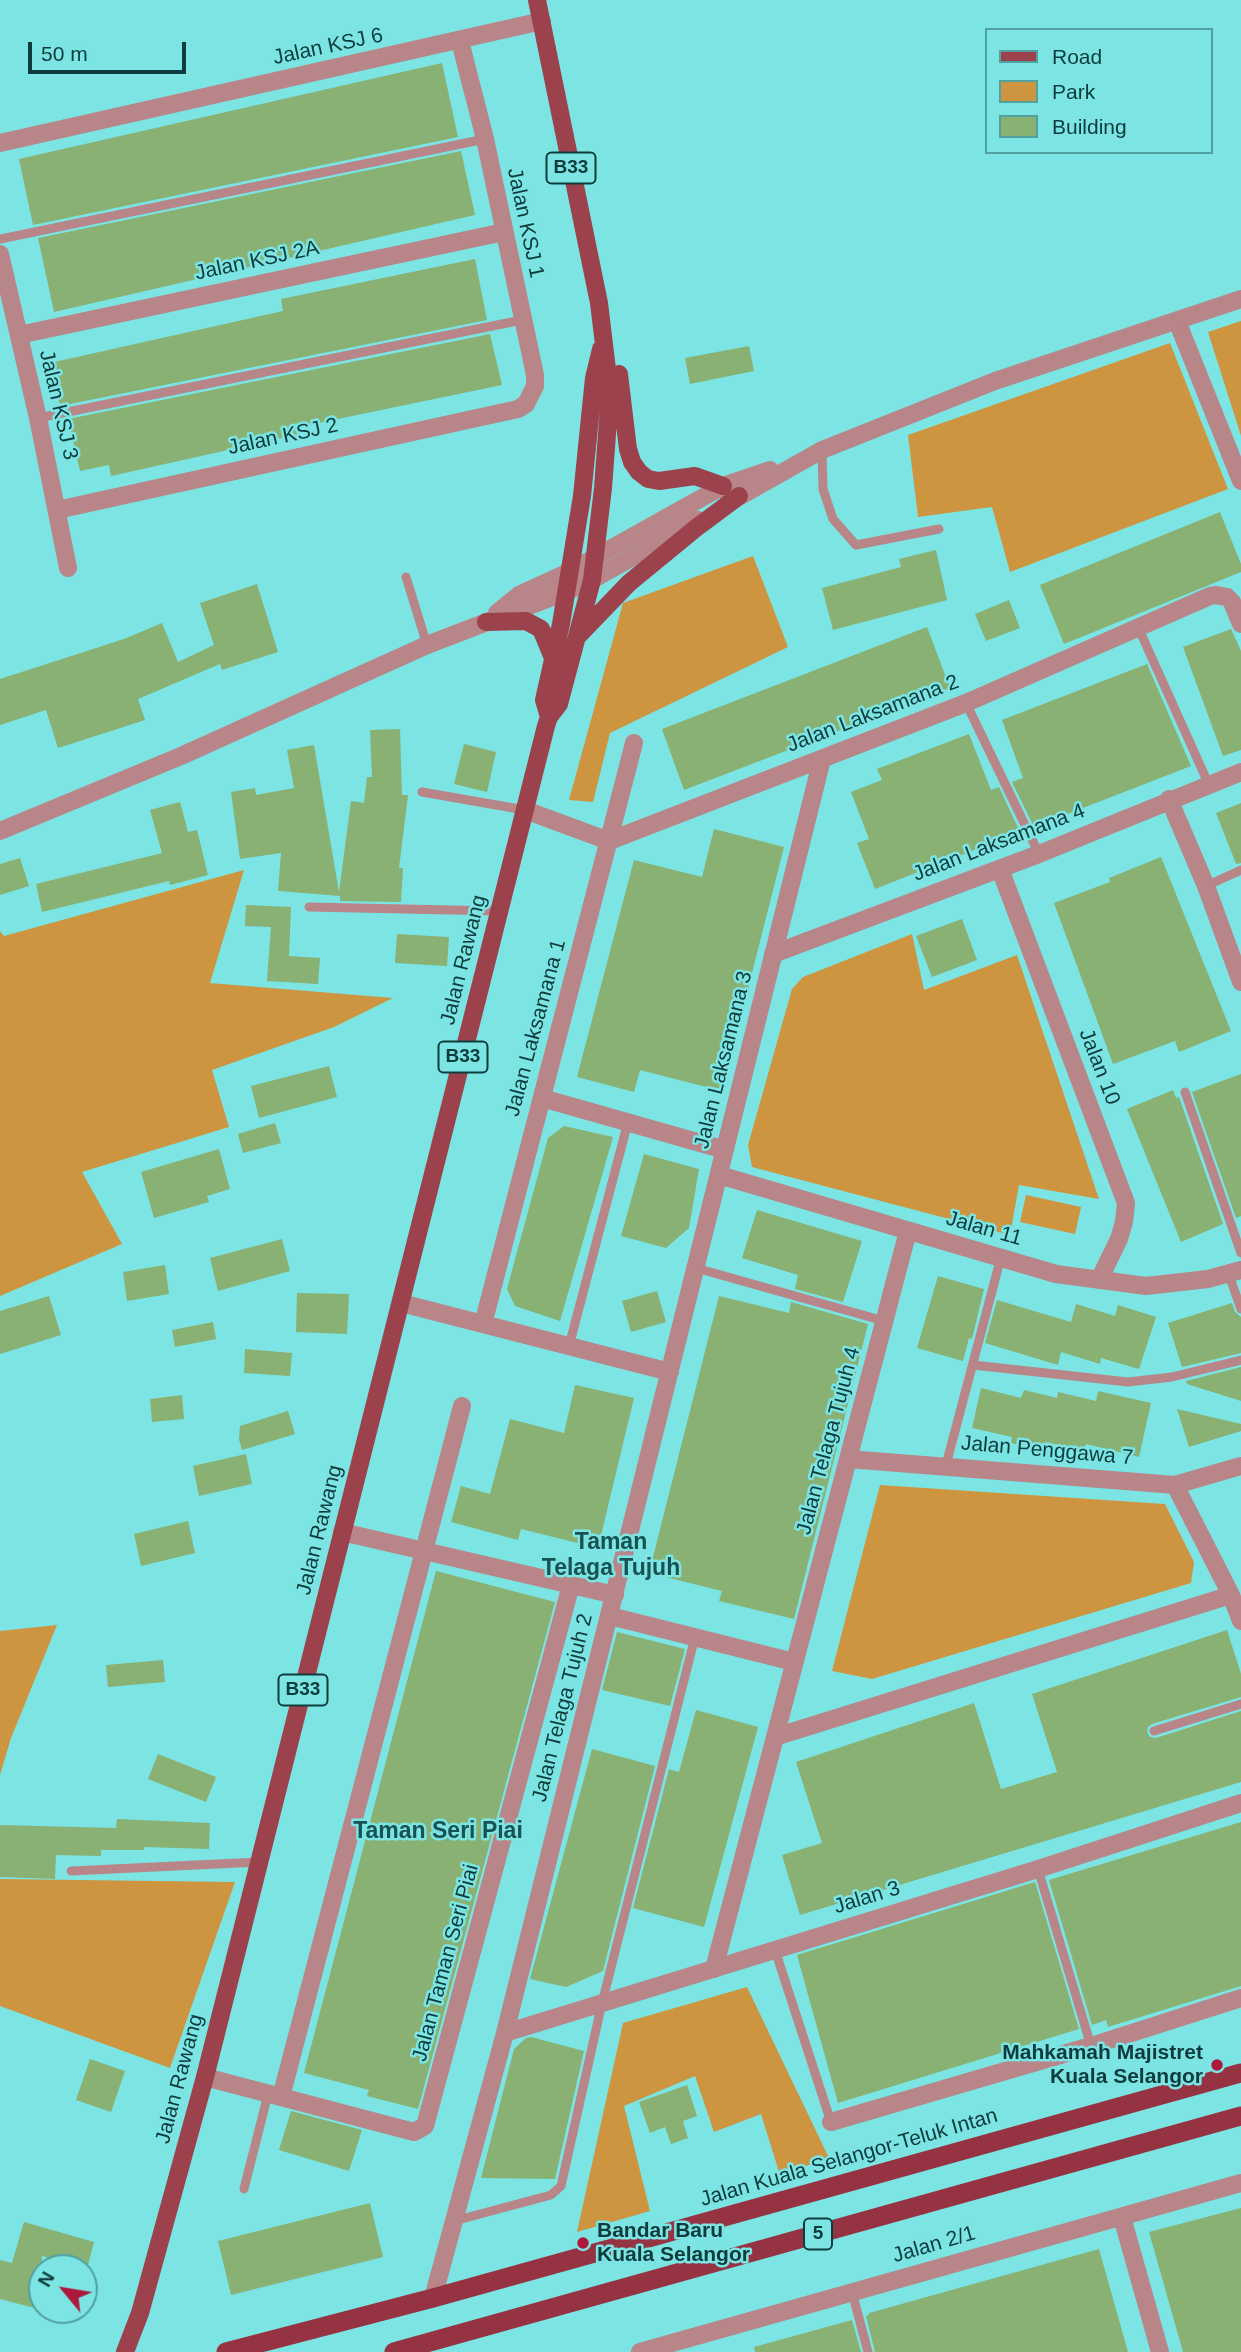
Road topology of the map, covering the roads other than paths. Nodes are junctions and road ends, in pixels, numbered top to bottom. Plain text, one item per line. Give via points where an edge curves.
1 (537, 0) edge
2 (542, 21) junction
3 (460, 41) junction
4 (485, 139) junction
5 (0, 143) edge
6 (504, 232) junction
7 (0, 239) edge
8 (0, 254) edge
9 (1241, 299) edge
10 (523, 320) junction
11 (1177, 321) junction
12 (19, 335) junction
13 (604, 336) junction
14 (518, 409) joint
15 (38, 418) junction
16 (817, 452) junction
17 (1241, 481) edge
18 (723, 486) junction
19 (739, 496) junction
20 (57, 510) junction
21 (939, 529) dead end
22 (596, 556) junction
23 (68, 568) dead end
24 (569, 572) junction
25 (406, 577) dead end
26 (592, 580) junction
27 (565, 592) junction
28 (486, 622) junction
29 (1241, 624) edge
30 (1138, 626) junction
31 (577, 638) junction
32 (427, 645) junction
33 (554, 658) junction
34 (966, 703) junction
35 (549, 717) junction
36 (634, 743) dead end
37 (822, 759) junction
38 (1241, 772) edge
39 (1209, 785) junction
40 (422, 792) dead end
41 (1169, 799) junction
42 (525, 810) junction
43 (0, 831) edge
44 (608, 841) junction
45 (1039, 854) junction
46 (1000, 869) junction
47 (1241, 870) edge
48 (1206, 886) junction
49 (309, 906) dead end
50 (499, 911) junction
51 (774, 954) junction
52 (1241, 982) edge
53 (1185, 1092) dead end
54 (542, 1098) junction
55 (628, 1122) junction
56 (725, 1150) junction
57 (719, 1175) junction
58 (908, 1231) junction
59 (1241, 1253) edge
60 (1001, 1257) junction
61 (696, 1268) junction
62 (1235, 1272) edge
63 (1099, 1280) junction
64 (401, 1303) junction
65 (1241, 1309) edge
66 (884, 1321) junction
67 (483, 1324) junction
68 (569, 1346) junction
69 (1241, 1360) edge
70 (973, 1365) junction
71 (670, 1372) junction
72 (462, 1406) dead end
73 (848, 1460) junction
74 (946, 1465) junction
75 (1241, 1466) edge
76 (1175, 1485) junction
77 (342, 1532) junction
78 (424, 1551) junction
79 (571, 1585) junction
80 (615, 1595) junction
81 (1231, 1595) junction
82 (610, 1616) junction
83 (1241, 1621) edge
84 (695, 1637) junction
85 (794, 1662) junction
86 (1241, 1704) edge
87 (1154, 1731) dead end
88 (775, 1737) junction
89 (1241, 1803) edge
90 (259, 1862) junction
91 (1038, 1869) junction
92 (71, 1871) dead end
93 (775, 1950) junction
94 (714, 1969) junction
95 (1241, 1998) edge
96 (602, 2003) junction
97 (505, 2033) junction
98 (1091, 2046) junction
99 (1241, 2073) edge
100 (205, 2077) junction
101 (275, 2095) junction
102 (1241, 2116) edge
103 (831, 2122) joint
104 (1241, 2183) edge
105 (244, 2189) dead end
106 (1122, 2217) junction
107 (454, 2221) junction
108 (852, 2292) junction
109 (433, 2298) junction
110 (125, 2352) edge
111 (226, 2352) edge
112 (394, 2352) edge
113 (640, 2352) edge
114 (868, 2352) edge
115 (1160, 2352) edge

1 - 2 main road, Jalan Rawang / B33
2 - 3 street, Jalan KSJ 6
2 - 13 main road, Jalan Rawang / B33
3 - 4 street, Jalan KSJ 1
3 - 5 street, Jalan KSJ 6
4 - 6 street, Jalan KSJ 1
4 - 7 lane
6 - 10 street, Jalan KSJ 1
6 - 12 street, Jalan KSJ 2A
8 - 12 street, Jalan KSJ 3
9 - 11 street
10 - 14 street, Jalan KSJ 1 via 535,386
10 - 15 lane
11 - 16 street via 995,381
11 - 17 street
12 - 15 street, Jalan KSJ 3
13 - 18 main road via 617,355 628,449 639,472 659,481 695,476
13 - 22 main road, Jalan Rawang / B33 via 610,394
13 - 24 main road, Jalan Rawang / B33 via 594,378 583,496
14 - 20 street, Jalan KSJ 2
15 - 20 street, Jalan KSJ 3
16 - 18 street
16 - 19 street
16 - 21 lane via 834,519 856,545
18 - 22 street
19 - 26 street
19 - 31 main road via 629,583
20 - 23 street, Jalan KSJ 3
22 - 24 street
22 - 26 main road, Jalan Rawang / B33
24 - 27 main road, Jalan Rawang / B33
24 - 28 street via 519,595
25 - 32 lane
26 - 27 street
26 - 31 main road, Jalan Rawang / B33
27 - 28 street
27 - 33 main road, Jalan Rawang / B33
28 - 32 street
28 - 33 main road via 526,621 541,629
29 - 30 street, Jalan Laksamana 2 via 1232,602 1215,595
30 - 34 street, Jalan Laksamana 2
30 - 39 lane
31 - 35 main road, Jalan Rawang / B33 via 559,704
32 - 43 street via 181,756
33 - 35 main road, Jalan Rawang / B33 via 544,700
34 - 37 street, Jalan Laksamana 2
34 - 45 lane
35 - 42 main road, Jalan Rawang / B33
36 - 44 street, Jalan Laksamana 1
37 - 44 street, Jalan Laksamana 2
37 - 51 street, Jalan Laksamana 3
38 - 39 street, Jalan Laksamana 4
39 - 41 street, Jalan Laksamana 4
40 - 42 lane
41 - 45 street, Jalan Laksamana 4
41 - 48 street
42 - 44 street
42 - 50 main road, Jalan Rawang / B33
44 - 54 street, Jalan Laksamana 1
45 - 46 street, Jalan Laksamana 4
46 - 51 street, Jalan Laksamana 4
46 - 63 street, Jalan 10 via 1126,1203 1119,1239
47 - 48 lane
48 - 52 street
49 - 50 lane
50 - 64 main road, Jalan Rawang / B33
51 - 56 street, Jalan Laksamana 3
53 - 59 lane
54 - 55 street
54 - 67 street, Jalan Laksamana 1
55 - 56 street
55 - 68 lane
56 - 57 street, Jalan Laksamana 3
57 - 58 street, Jalan 11
57 - 61 street, Jalan Laksamana 3
58 - 60 street, Jalan 11
58 - 66 street, Jalan Telaga Tujuh 4
60 - 63 street, Jalan 11 via 1056,1274
60 - 70 lane
61 - 66 lane
61 - 71 street, Jalan Laksamana 3
62 - 63 street, Jalan 11 via 1146,1286
62 - 65 lane
64 - 67 street
64 - 77 main road, Jalan Rawang / B33
66 - 73 street, Jalan Telaga Tujuh 4
67 - 68 street
68 - 71 street
69 - 70 lane via 1172,1377 1128,1382
70 - 74 lane
71 - 80 street, Jalan Telaga Tujuh 2
72 - 78 street
73 - 74 street, Jalan Penggawa 7
73 - 85 street, Jalan Telaga Tujuh 4
74 - 76 street, Jalan Penggawa 7
75 - 76 street, Jalan Penggawa 7
76 - 81 street
77 - 78 street
77 - 90 main road, Jalan Rawang / B33
78 - 79 street
78 - 101 street
79 - 80 street
79 - 101 street, Jalan Taman Seri Piai via 425,2126 414,2132
80 - 82 street, Jalan Telaga Tujuh 2
81 - 83 street
81 - 88 street
82 - 84 street
82 - 97 street, Jalan Telaga Tujuh 2
84 - 85 street
84 - 96 lane
85 - 88 street, Jalan Telaga Tujuh 4
86 - 87 lane
88 - 94 street, Jalan Telaga Tujuh 4
89 - 91 street, Jalan 3
90 - 92 lane
90 - 100 main road, Jalan Rawang / B33
91 - 93 street, Jalan 3
91 - 98 lane
93 - 94 street, Jalan 3
93 - 103 lane
94 - 96 street, Jalan 3
95 - 98 street
96 - 97 street, Jalan 3
96 - 107 lane via 561,2186 551,2195
97 - 107 street, Jalan Telaga Tujuh 2
98 - 103 street
99 - 109 highway, Jalan Kuala Selangor-Teluk Intan / 5
100 - 101 street, Jalan Taman Seri Piai
100 - 110 main road, Jalan Rawang / B33 via 140,2313
101 - 105 lane
102 - 112 highway, 5
104 - 106 street, Jalan 2/1
106 - 108 street, Jalan 2/1
106 - 115 street
107 - 109 street, Jalan Telaga Tujuh 2
108 - 113 street, Jalan 2/1
108 - 114 lane
109 - 111 highway, Jalan Kuala Selangor-Teluk Intan / 5

